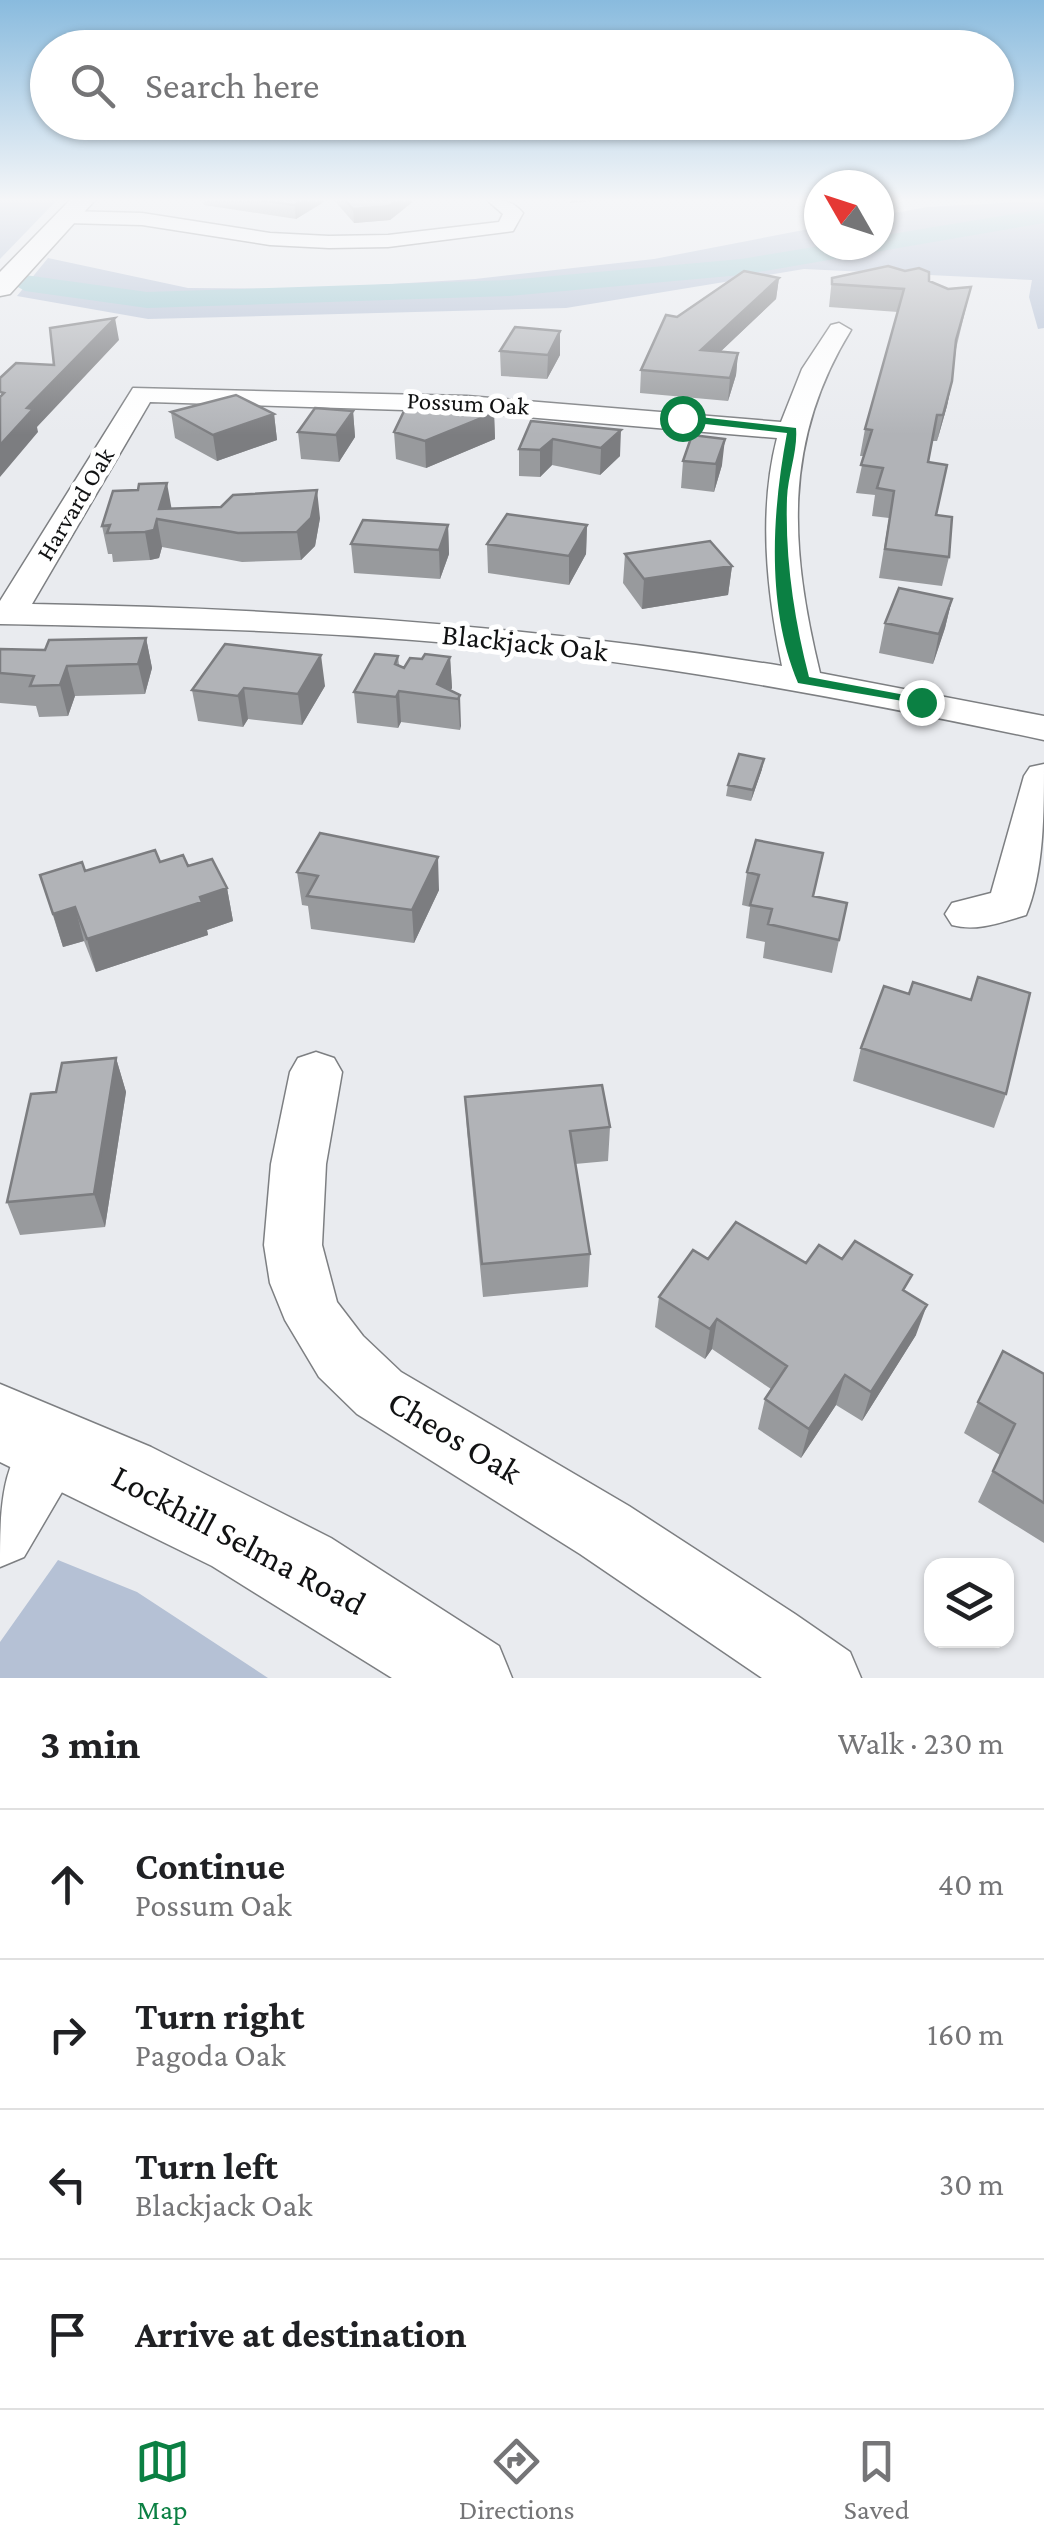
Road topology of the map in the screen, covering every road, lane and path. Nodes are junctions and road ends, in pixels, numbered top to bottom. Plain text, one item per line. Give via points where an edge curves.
1 (839, 330) dead end
2 (142, 394) joint
3 (792, 430) junction
4 (4, 614) edge
5 (802, 680) junction
6 (1044, 728) edge
7 (1044, 776) edge
8 (968, 914) dead end
9 (316, 1072) dead end
10 (29, 1434) edge
11 (0, 1533) edge
12 (467, 1678) edge
13 (824, 1678) edge

1 - 3 street via 810,379
2 - 3 street, Possum Oak via 472,403
2 - 4 street, Harvard Oak
3 - 5 street via 781,542
4 - 5 street, Blackjack Oak via 380,627 610,650
5 - 6 street, Blackjack Oak
7 - 8 street via 1010,904
9 - 13 street, Cheos Oak via 290,1245 320,1331 355,1373 378,1393 556,1496
10 - 11 street
10 - 12 main road, Lockhill Selma Road via 165,1496 393,1622

